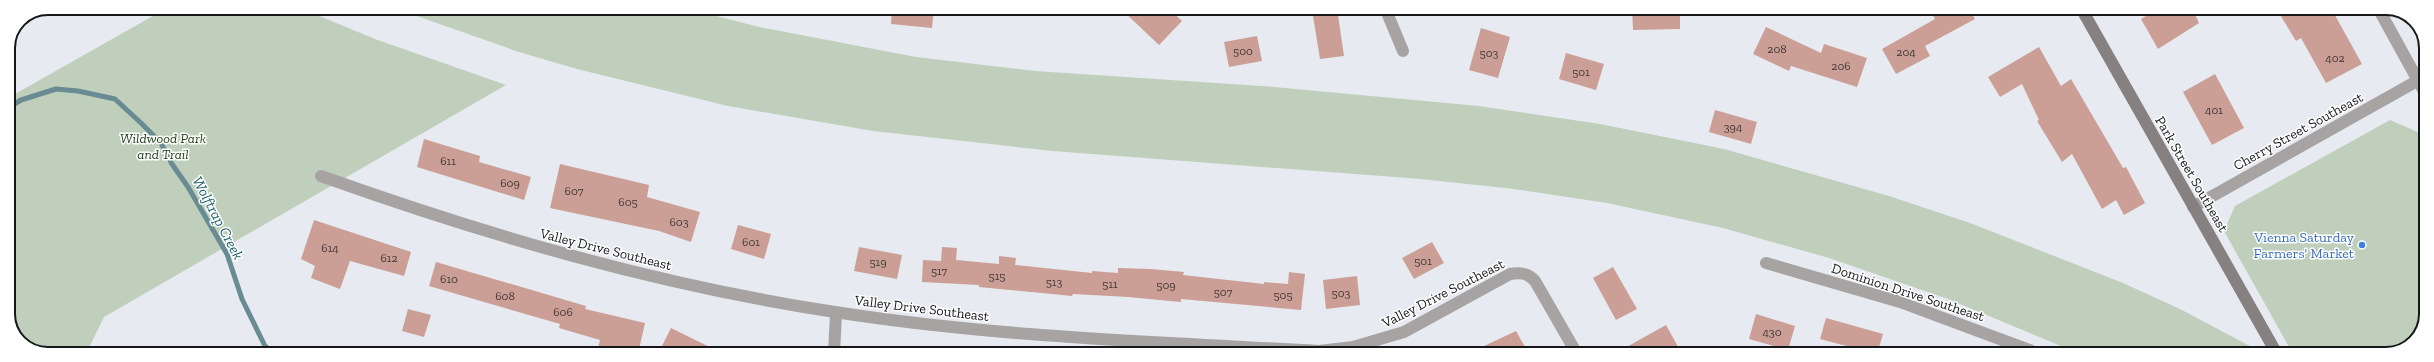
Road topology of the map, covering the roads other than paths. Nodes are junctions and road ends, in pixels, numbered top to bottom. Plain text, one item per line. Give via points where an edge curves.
1 (1388, 15) edge
2 (2085, 15) edge
3 (2382, 15) edge
4 (1404, 51) dead end
5 (2418, 81) joint
6 (321, 176) dead end
7 (2193, 207) junction
8 (1766, 263) dead end
9 (836, 313) junction
10 (834, 347) edge
11 (1245, 347) edge
12 (1353, 347) edge
13 (1573, 347) edge
14 (2021, 347) edge
15 (2273, 347) edge

1 - 4 street
2 - 7 main road, Park Street Southeast
3 - 5 street
5 - 7 street, Cherry Street Southeast
6 - 9 street, Valley Drive Southeast via 415,210 601,265 700,288
7 - 15 main road, Park Street Southeast
8 - 14 street, Dominion Drive Southeast via 1900,302
9 - 10 street
9 - 11 street, Valley Drive Southeast via 1040,336
12 - 13 street, Valley Drive Southeast via 1404,332 1510,274 1520,272 1531,276 1535,281

